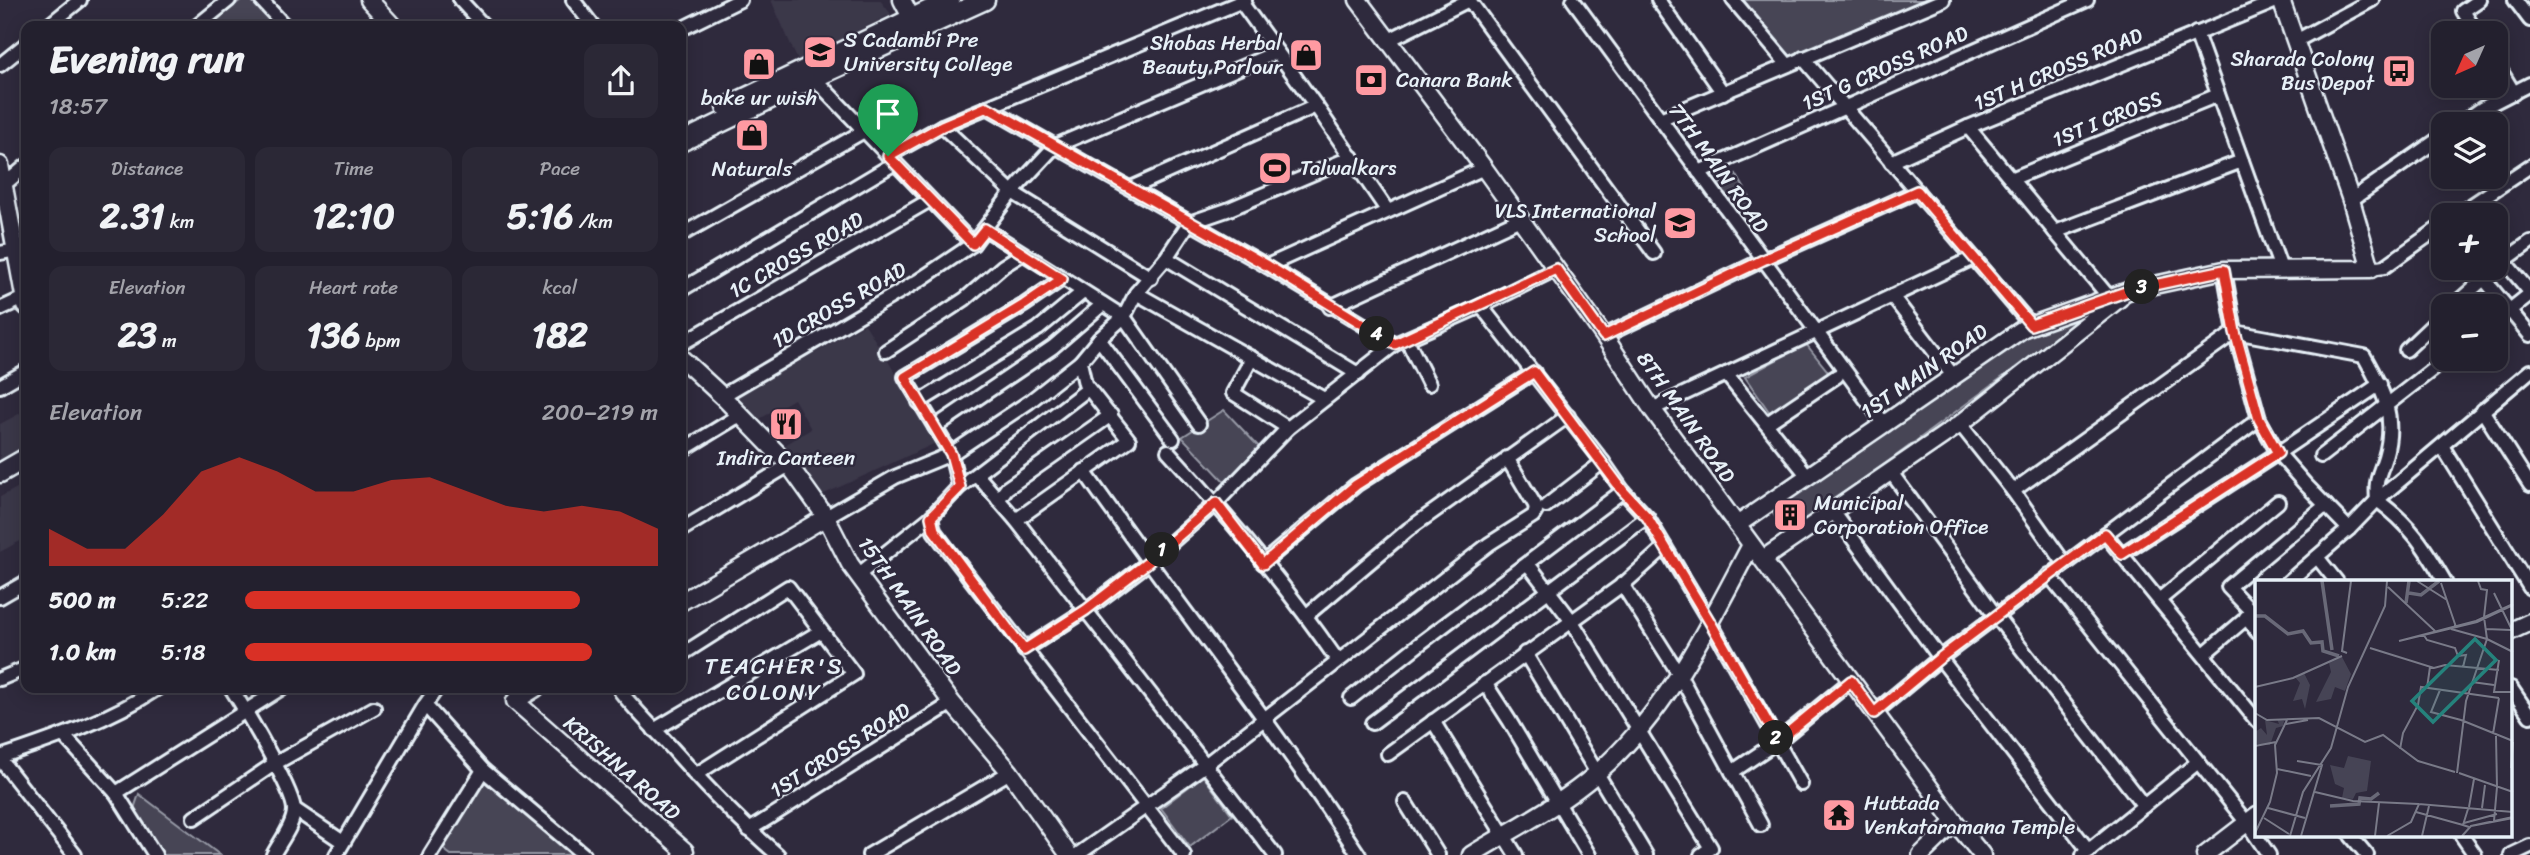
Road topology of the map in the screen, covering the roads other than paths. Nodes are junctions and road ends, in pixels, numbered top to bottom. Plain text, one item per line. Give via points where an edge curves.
1 (80, 0) edge
2 (229, 0) edge
3 (261, 0) edge
4 (369, 0) edge
5 (460, 0) edge
6 (573, 0) edge
7 (740, 0) edge
8 (902, 0) edge
9 (950, 0) edge
10 (985, 0) edge
11 (1358, 0) edge
12 (1469, 0) edge
13 (1573, 0) edge
14 (1658, 0) edge
15 (1733, 0) edge
16 (1943, 0) edge
17 (2087, 0) edge
18 (2280, 0) edge
19 (2372, 0) edge
20 (2477, 0) edge
21 (2515, 0) edge
22 (1243, 1) edge
23 (2530, 20) edge
24 (54, 21) edge
25 (203, 21) edge
26 (280, 21) edge
27 (388, 21) edge
28 (479, 21) edge
29 (589, 21) edge
30 (2469, 21) edge
31 (915, 24) junction
32 (686, 27) edge
33 (2196, 33) junction
34 (1387, 41) junction
35 (2296, 41) junction
36 (21, 48) edge
37 (1277, 52) junction
38 (1803, 58) junction
39 (1787, 64) junction
40 (0, 65) edge
41 (809, 73) junction
42 (2508, 83) edge
43 (2530, 84) edge
44 (1723, 93) junction
45 (2514, 93) junction
46 (2218, 95) junction
47 (1316, 106) junction
48 (987, 107) junction
49 (1845, 107) junction
50 (2477, 112) edge
51 (1660, 119) junction
52 (942, 126) junction
53 (1968, 127) junction
54 (686, 128) edge
55 (864, 131) junction
56 (686, 139) edge
57 (2431, 144) edge
58 (1055, 146) junction
59 (1352, 157) junction
60 (892, 160) junction
61 (2242, 161) junction
62 (1891, 162) junction
63 (0, 165) edge
64 (2530, 166) edge
65 (1484, 168) junction
66 (21, 172) edge
67 (1699, 173) junction
68 (2011, 179) junction
69 (1131, 188) junction
70 (1917, 191) junction
71 (1012, 192) junction
72 (4, 193) edge
73 (930, 200) junction
74 (2351, 200) junction
75 (2475, 203) edge
76 (1387, 210) junction
77 (1520, 219) junction
78 (1189, 223) junction
79 (985, 229) junction
80 (686, 232) edge
81 (2055, 232) junction
82 (2431, 234) edge
83 (2530, 242) edge
84 (973, 244) junction
85 (17, 250) junction
86 (0, 253) edge
87 (1654, 253) dead end
88 (1022, 254) junction
89 (1166, 258) junction
90 (1973, 258) junction
91 (2508, 258) edge
92 (1763, 260) junction
93 (21, 263) edge
94 (1268, 266) junction
95 (2508, 266) edge
96 (1556, 269) junction
97 (2371, 269) junction
98 (2224, 270) junction
99 (2281, 270) junction
100 (1151, 278) junction
101 (1062, 279) junction
102 (2483, 280) edge
103 (2485, 280) edge
104 (686, 287) edge
105 (2131, 290) junction
106 (1083, 292) junction
107 (1136, 293) junction
108 (2530, 293) edge
109 (2470, 294) edge
110 (1892, 296) junction
111 (2109, 298) junction
112 (21, 301) edge
113 (1103, 304) junction
114 (1481, 306) junction
115 (1330, 307) junction
116 (0, 309) edge
117 (2510, 310) junction
118 (1124, 317) junction
119 (2031, 325) junction
120 (2431, 328) edge
121 (1814, 331) junction
122 (2235, 332) junction
123 (2530, 335) edge
124 (1604, 336) junction
125 (1099, 339) junction
126 (686, 341) edge
127 (1401, 342) junction
128 (2406, 350) dead end
129 (886, 351) dead end
130 (1252, 358) junction
131 (1080, 362) junction
132 (686, 366) edge
133 (2431, 371) edge
134 (2530, 371) edge
135 (1534, 372) junction
136 (21, 374) edge
137 (1358, 374) junction
138 (1726, 374) junction
139 (1837, 376) dead end
140 (1954, 377) junction
141 (1429, 384) dead end
142 (2380, 384) junction
143 (0, 386) edge
144 (1088, 389) junction
145 (722, 396) junction
146 (1324, 399) junction
147 (919, 402) junction
148 (2388, 404) junction
149 (1652, 409) junction
150 (2482, 410) junction
151 (740, 415) junction
152 (1111, 415) junction
153 (1568, 416) junction
154 (2259, 419) junction
155 (1199, 424) dead end
156 (1766, 424) junction
157 (1885, 425) junction
158 (1960, 425) junction
159 (935, 427) junction
160 (1288, 428) junction
161 (2442, 446) junction
162 (686, 448) edge
163 (2278, 453) junction
164 (951, 454) junction
165 (2321, 456) dead end
166 (1507, 458) junction
167 (21, 461) edge
168 (1603, 462) junction
169 (789, 465) junction
170 (1084, 471) junction
171 (1890, 471) junction
172 (0, 474) edge
173 (977, 475) junction
174 (1807, 475) junction
175 (2530, 485) edge
176 (960, 487) junction
177 (1623, 491) junction
178 (2014, 491) junction
179 (998, 500) junction
180 (2377, 500) junction
181 (2278, 502) dead end
182 (1216, 503) junction
183 (2326, 505) junction
184 (1546, 506) dead end
185 (1832, 510) junction
186 (827, 517) junction
187 (931, 517) junction
188 (1647, 517) junction
189 (1016, 520) junction
190 (1737, 524) junction
191 (686, 527) edge
192 (2349, 529) junction
193 (2105, 534) junction
194 (1751, 545) junction
195 (1665, 547) junction
196 (2122, 554) junction
197 (2317, 557) junction
198 (1763, 559) junction
199 (1147, 563) junction
200 (1263, 564) junction
201 (1528, 564) junction
202 (2065, 564) junction
203 (858, 575) junction
204 (2049, 575) junction
205 (2293, 580) edge
206 (2335, 580) edge
207 (2444, 580) edge
208 (1622, 584) junction
209 (21, 585) edge
210 (2530, 589) edge
211 (1549, 591) junction
212 (0, 597) edge
213 (686, 599) edge
214 (2159, 600) junction
215 (1086, 610) junction
216 (2252, 613) edge
217 (1307, 615) junction
218 (1996, 616) junction
219 (1571, 620) junction
220 (1710, 622) junction
221 (2530, 622) edge
222 (821, 631) junction
223 (2512, 631) edge
224 (1024, 650) junction
225 (686, 652) edge
226 (1525, 653) junction
227 (2204, 654) junction
228 (1940, 658) junction
229 (1338, 661) junction
230 (21, 670) edge
231 (1679, 674) junction
232 (0, 680) edge
233 (1851, 681) junction
234 (1485, 683) junction
235 (2512, 689) edge
236 (139, 693) edge
237 (235, 693) edge
238 (273, 693) edge
239 (434, 693) edge
240 (528, 693) edge
241 (622, 693) edge
242 (1351, 698) dead end
243 (952, 703) junction
244 (425, 705) junction
245 (374, 708) dead end
246 (245, 709) junction
247 (1874, 713) junction
248 (2530, 716) edge
249 (1264, 718) junction
250 (2255, 718) edge
251 (1433, 721) junction
252 (1372, 723) dead end
253 (654, 730) junction
254 (1639, 732) junction
255 (64, 736) junction
256 (1778, 741) junction
257 (1388, 754) dead end
258 (0, 758) edge
259 (2198, 762) junction
260 (274, 764) junction
261 (1205, 765) junction
262 (483, 770) junction
263 (1010, 772) junction
264 (1732, 772) junction
265 (1596, 774) junction
266 (695, 775) junction
267 (1801, 784) dead end
268 (116, 793) junction
269 (1405, 802) dead end
270 (1558, 802) junction
271 (2144, 806) junction
272 (1148, 807) junction
273 (294, 809) junction
274 (194, 818) dead end
275 (2252, 819) edge
276 (1955, 822) junction
277 (1762, 825) dead end
278 (748, 830) junction
279 (1504, 835) junction
280 (2261, 838) edge
281 (2353, 838) edge
282 (2463, 838) edge
283 (343, 842) junction
284 (2530, 846) edge
285 (436, 852) edge
286 (2086, 853) edge
287 (686, 854) edge
288 (75, 855) edge
289 (155, 855) edge
290 (273, 855) edge
291 (335, 855) edge
292 (584, 855) edge
293 (778, 855) edge
294 (869, 855) edge
295 (1069, 855) edge
296 (1077, 855) edge
297 (1184, 855) edge
298 (1275, 855) edge
299 (1359, 855) edge
300 (1438, 855) edge
301 (1471, 855) edge
302 (1516, 855) edge
303 (1589, 855) edge
304 (1646, 855) edge
305 (1701, 855) edge
306 (1921, 855) edge
307 (1982, 855) edge
308 (2205, 855) edge
309 (2269, 855) edge
310 (2367, 855) edge
311 (2475, 855) edge
312 (2511, 855) edge

1 - 24 street
2 - 25 street
3 - 26 street
4 - 27 street
5 - 28 street
6 - 29 street
7 - 32 street
8 - 31 street
9 - 31 main road
10 - 31 main road
11 - 34 street, 8TH MAIN ROAD
12 - 34 street
12 - 87 street
13 - 51 street, 7TH MAIN ROAD
14 - 44 street
15 - 39 street
16 - 38 street
17 - 49 street, 1ST G CROSS ROAD
18 - 33 street, 1ST H CROSS ROAD
18 - 35 street
19 - 35 street
20 - 30 street via 2463,11
21 - 23 street
22 - 37 street
22 - 48 street
31 - 41 main road
33 - 46 street
33 - 53 street, 1ST H CROSS ROAD
34 - 65 street, 8TH MAIN ROAD
35 - 74 street
36 - 40 street
37 - 47 street
37 - 58 street
38 - 39 street
38 - 49 street
39 - 44 street
41 - 54 main road
41 - 55 street
41 - 56 main road
42 - 45 street
43 - 45 street
44 - 51 street
45 - 50 street
46 - 61 street
46 - 68 street, 1ST I CROSS
47 - 59 street
47 - 69 street
48 - 52 street
48 - 58 street
49 - 62 street
49 - 67 street, 1ST G CROSS ROAD
51 - 67 street, 7TH MAIN ROAD
52 - 60 street
52 - 71 street
53 - 62 street, 1ST H CROSS ROAD
53 - 68 street
55 - 60 street
55 - 80 street
57 - 74 street
58 - 69 street
58 - 71 street, 1D CROSS ROAD
59 - 76 street
59 - 78 street
60 - 73 street
60 - 104 street
61 - 81 street
61 - 99 street
62 - 70 street
63 - 72 street
64 - 75 street
65 - 76 street
65 - 77 street, 8TH MAIN ROAD
66 - 72 street
67 - 92 street, 7TH MAIN ROAD
68 - 81 street
69 - 78 street
70 - 90 street
70 - 92 street
71 - 79 street, 1D CROSS ROAD
71 - 100 street
72 - 85 street
73 - 84 street
73 - 126 street, 1C CROSS ROAD
74 - 97 street
76 - 94 street
77 - 96 street, 8TH MAIN ROAD
77 - 115 street
78 - 89 street
78 - 94 street
79 - 84 street, 1D CROSS ROAD
79 - 88 street
81 - 111 street
82 - 97 street via 2384,267
83 - 91 street
84 - 145 street, 1D CROSS ROAD
85 - 86 street
85 - 93 street
88 - 101 street
88 - 129 street via 965,299
89 - 100 street
89 - 137 street
90 - 110 street
90 - 119 street
92 - 121 street, 7TH MAIN ROAD
92 - 124 street
94 - 115 street
95 - 108 street
96 - 114 street
96 - 124 street, 8TH MAIN ROAD
97 - 99 street, 1ST MAIN ROAD
98 - 99 street, 1ST MAIN ROAD
98 - 105 street, 1ST MAIN ROAD
98 - 122 street
100 - 107 street
101 - 106 street
101 - 147 street via 905,377
102 - 109 street
103 - 117 street
105 - 111 street, 1ST MAIN ROAD
105 - 158 street
106 - 113 street
106 - 147 street via 1038,329
107 - 118 street
107 - 130 street
108 - 117 street
110 - 121 street
110 - 140 street
111 - 119 street, 1ST MAIN ROAD
112 - 116 street
113 - 118 street
113 - 159 street via 1053,347
114 - 127 street
114 - 135 street
115 - 127 street
117 - 123 street
118 - 125 street
118 - 155 street
119 - 140 street, 1ST MAIN ROAD
120 - 128 street
121 - 138 street
121 - 157 street, 7TH MAIN ROAD
122 - 142 street via 2364,356
122 - 154 street
122 - 178 street
124 - 149 street, 8TH MAIN ROAD
125 - 131 street
125 - 182 street via 1170,445
127 - 137 street
127 - 141 street
130 - 146 street
130 - 160 street via 1233,393
131 - 144 street
131 - 164 street
132 - 145 street, 15TH MAIN ROAD
133 - 148 street
134 - 150 street
135 - 153 street
135 - 200 street via 1356,485
136 - 143 street
137 - 146 street
138 - 149 street
138 - 156 street
139 - 156 street
140 - 157 street, 1ST MAIN ROAD
142 - 148 street
142 - 163 street
144 - 152 street
144 - 173 street
145 - 151 street, 15TH MAIN ROAD
146 - 160 street
147 - 159 street
148 - 165 street
148 - 180 street
149 - 190 street, 8TH MAIN ROAD
150 - 161 street
150 - 175 street
151 - 162 street
151 - 169 street, 15TH MAIN ROAD
152 - 170 street via 1129,440
152 - 179 street via 1007,488
153 - 166 street
153 - 168 street
154 - 163 street
154 - 193 street
156 - 174 street
157 - 174 street, 1ST MAIN ROAD
158 - 171 street
158 - 178 street
159 - 164 street
160 - 182 street
161 - 180 street
161 - 210 street
163 - 183 street
163 - 196 street
164 - 176 street
164 - 186 street via 895,477
166 - 217 street via 1409,529
166 - 229 street via 1535,505 1533,516 1489,544
167 - 172 main road
168 - 177 street
168 - 184 street
169 - 186 street, 15TH MAIN ROAD
169 - 191 street
170 - 189 street
170 - 199 street
171 - 185 street
171 - 218 street
173 - 176 street
173 - 179 street
174 - 190 street, 1ST MAIN ROAD
176 - 187 street
177 - 188 street
177 - 201 street
178 - 202 street
179 - 189 street
180 - 192 street
180 - 207 street via 2420,539
181 - 214 street
182 - 199 street
182 - 200 street
183 - 192 street
183 - 216 street via 2228,587
185 - 198 street
185 - 228 street
186 - 203 street, 15TH MAIN ROAD
186 - 213 street
187 - 203 street
187 - 224 street via 934,530
188 - 195 street
188 - 211 street
189 - 215 street
190 - 194 street, 8TH MAIN ROAD
192 - 197 street
193 - 196 street
193 - 202 street
194 - 198 street, 8TH MAIN ROAD
194 - 220 street
195 - 208 street
195 - 220 street
196 - 214 street
197 - 205 street
197 - 206 street
198 - 233 street, 8TH MAIN ROAD
199 - 215 street
199 - 249 street
200 - 217 street
201 - 211 street
201 - 242 street
202 - 204 street
203 - 243 street, 15TH MAIN ROAD
204 - 218 street
204 - 259 street
208 - 219 street
208 - 231 street
209 - 212 street
211 - 219 street
211 - 252 street
214 - 227 street
215 - 224 street
215 - 261 street
216 - 227 street
217 - 229 street
218 - 228 street
218 - 271 street
219 - 226 street
219 - 254 street
220 - 231 street
220 - 256 street
221 - 223 street
222 - 225 street via 788,587
222 - 253 street
222 - 266 street via 853,674
224 - 272 street
226 - 234 street
226 - 265 street
227 - 250 street
228 - 247 street
228 - 286 street
229 - 249 street
230 - 232 street
231 - 254 street
231 - 264 street
233 - 247 street, 8TH MAIN ROAD
233 - 256 street
234 - 251 street
234 - 270 street
235 - 248 street
236 - 255 street
237 - 246 street
238 - 246 street
239 - 244 street
240 - 287 street, KRISHNA ROAD via 514,701
241 - 253 street
243 - 263 street, 15TH MAIN ROAD
243 - 278 street, 1ST CROSS ROAD
244 - 262 street
244 - 283 street
245 - 260 street
246 - 260 street
246 - 268 street
247 - 276 street, 8TH MAIN ROAD
249 - 261 street
249 - 299 street
251 - 257 street
251 - 279 street
253 - 266 street
254 - 265 street
254 - 305 street via 1711,848
255 - 258 street
255 - 268 street
256 - 264 street
256 - 267 street
258 - 288 street
259 - 271 street
259 - 275 street
260 - 273 street
260 - 274 street
261 - 272 street
261 - 298 street
262 - 285 street
262 - 292 street
263 - 294 street
263 - 295 street, 15TH MAIN ROAD
264 - 277 street
265 - 270 street
265 - 304 street
266 - 278 street
268 - 289 street
269 - 300 street
270 - 279 street
270 - 303 street
271 - 286 street
272 - 296 street
272 - 297 street
273 - 283 street
273 - 290 street
275 - 308 street
276 - 306 street
276 - 307 street, 8TH MAIN ROAD
278 - 293 street
279 - 301 street
279 - 302 street
280 - 309 street
281 - 310 street
282 - 311 street
283 - 291 street
284 - 312 street

